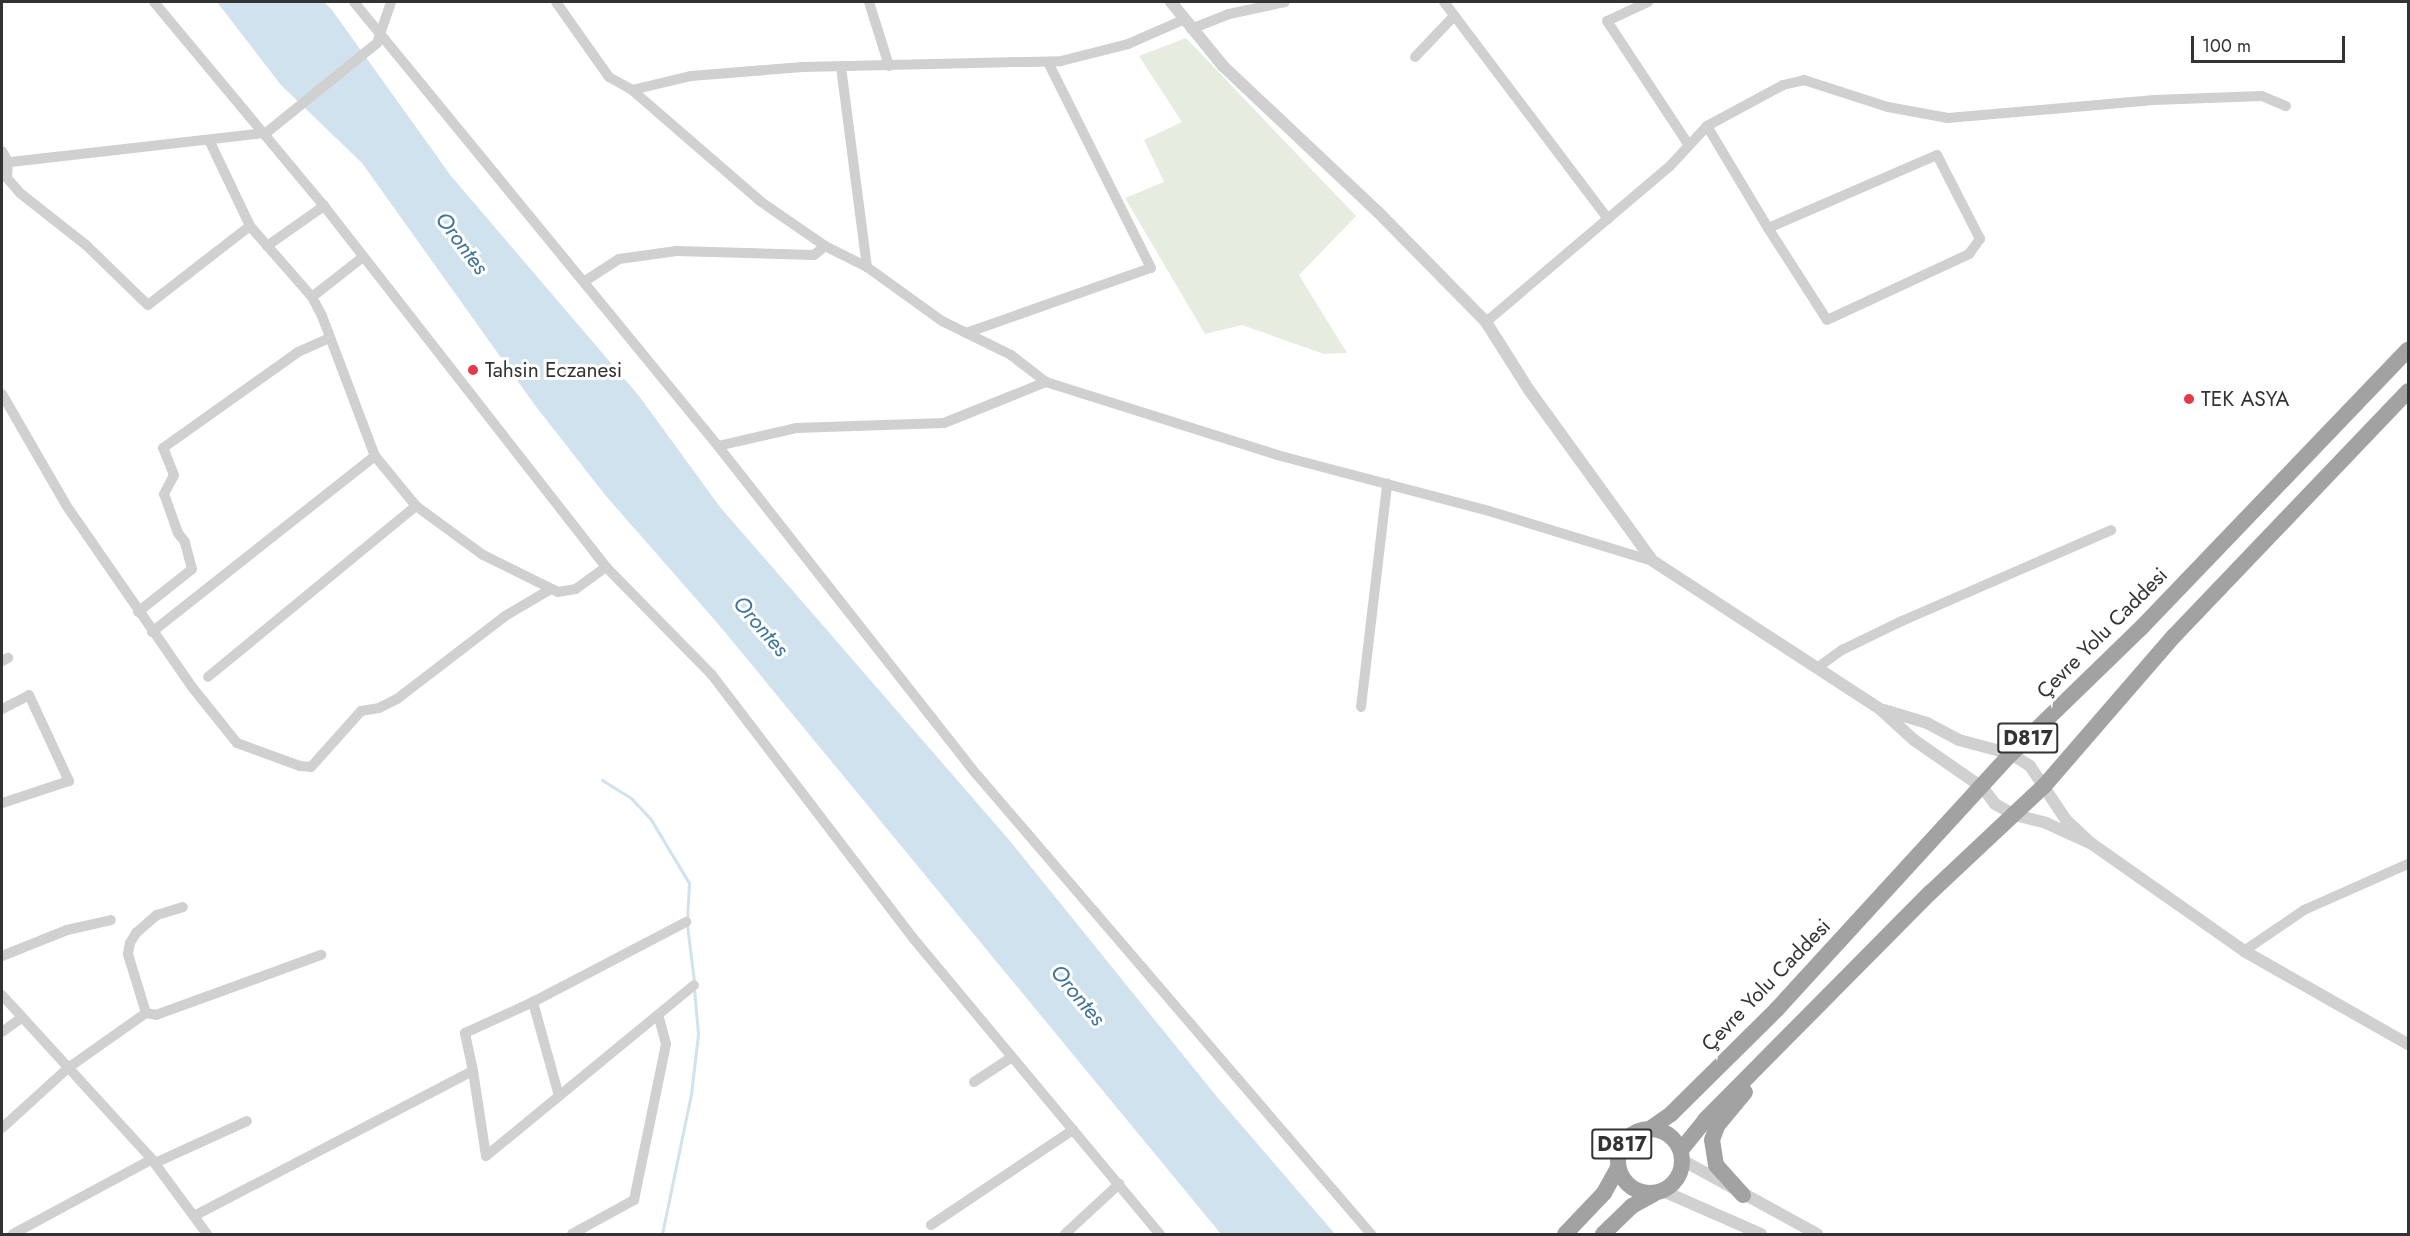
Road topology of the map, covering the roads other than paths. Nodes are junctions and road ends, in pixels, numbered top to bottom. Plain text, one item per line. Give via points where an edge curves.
1 (154, 2) edge
2 (354, 2) edge
3 (391, 2) edge
4 (556, 2) edge
5 (869, 2) edge
6 (1170, 2) edge
7 (1284, 2) edge
8 (1444, 2) edge
9 (1648, 2) edge
10 (1454, 16) junction
11 (1187, 24) junction
12 (379, 31) junction
13 (1415, 57) dead end
14 (1048, 62) junction
15 (889, 66) junction
16 (841, 67) junction
17 (632, 90) junction
18 (2286, 106) dead end
19 (1707, 126) junction
20 (266, 133) junction
21 (210, 142) junction
22 (1688, 144) junction
23 (2, 151) edge
24 (5, 163) edge
25 (324, 206) junction
26 (1608, 219) junction
27 (250, 226) junction
28 (1768, 228) junction
29 (267, 246) junction
30 (825, 246) junction
31 (363, 257) junction
32 (867, 267) junction
33 (585, 281) junction
34 (312, 297) junction
35 (1486, 322) junction
36 (966, 333) junction
37 (330, 338) junction
38 (2409, 350) edge
39 (1046, 381) junction
40 (2409, 392) edge
41 (2, 394) edge
42 (718, 446) junction
43 (375, 456) junction
44 (1387, 484) junction
45 (417, 506) junction
46 (2111, 530) dead end
47 (1653, 561) junction
48 (606, 567) junction
49 (551, 589) junction
50 (138, 612) junction
51 (152, 632) junction
52 (1816, 668) junction
53 (208, 677) dead end
54 (1361, 706) dead end
55 (2, 709) edge
56 (1880, 709) junction
57 (2011, 754) junction
58 (2044, 786) junction
59 (1983, 788) junction
60 (2, 803) edge
61 (2015, 815) junction
62 (2092, 844) junction
63 (2409, 864) edge
64 (183, 908) dead end
65 (111, 920) dead end
66 (686, 922) dead end
67 (2244, 951) junction
68 (321, 955) dead end
69 (2, 956) edge
70 (694, 985) dead end
71 (2, 995) edge
72 (533, 1002) junction
73 (147, 1013) junction
74 (658, 1015) junction
75 (21, 1018) junction
76 (2, 1032) edge
77 (2409, 1044) edge
78 (1012, 1057) junction
79 (68, 1068) junction
80 (472, 1071) junction
81 (1752, 1073) junction
82 (974, 1082) dead end
83 (559, 1096) junction
84 (247, 1121) dead end
85 (2, 1128) edge
86 (1651, 1128) junction
87 (1073, 1130) junction
88 (1682, 1155) junction
89 (153, 1161) junction
90 (1618, 1168) junction
91 (1119, 1184) junction
92 (1659, 1192) junction
93 (1743, 1195) junction
94 (194, 1216) junction
95 (931, 1225) dead end
96 (203, 1233) edge
97 (13, 1234) edge
98 (572, 1234) edge
99 (1065, 1234) edge
100 (1160, 1234) edge
101 (1371, 1234) edge
102 (1565, 1234) edge
103 (1603, 1234) edge
104 (1761, 1234) edge
105 (1817, 1234) edge

1 - 20 street
2 - 12 street
3 - 12 street
4 - 17 street via 609,77
5 - 15 street
6 - 11 street
7 - 11 street
8 - 10 street
9 - 22 street via 1607,21
10 - 13 street
10 - 26 street
11 - 14 street via 1128,44
11 - 35 street via 1223,66
12 - 20 street via 377,43
12 - 33 street
14 - 15 street
14 - 36 street via 1151,268
15 - 16 street
16 - 17 street via 691,76
16 - 32 street
17 - 30 street via 760,201
18 - 19 street via 2262,96 1948,118 1888,107 1804,80 1783,85
19 - 22 street
19 - 28 street
20 - 21 street
20 - 25 street
21 - 24 street
21 - 27 street
22 - 26 street via 1670,166
23 - 24 street
24 - 27 street via 7,178 20,193 86,245 148,305
25 - 29 street
25 - 31 street
26 - 35 street
27 - 29 street
28 - 28 street via 1827,320 1969,254 1980,239 1937,155
29 - 34 street
30 - 32 street
30 - 33 street via 814,255 676,251 631,257 620,259
31 - 34 street
31 - 48 street
32 - 36 street via 942,321
33 - 42 street
34 - 37 street
35 - 47 street via 1529,390
36 - 39 street via 1011,355
37 - 43 street
37 - 50 street via 298,352 163,448 174,476 164,494 192,569
38 - 57 highway, Çevre Yolu Caddesi / D817 via 2142,627
39 - 42 street via 944,423 796,428
39 - 44 street via 1277,455
40 - 58 highway, D817 via 2174,636
41 - 50 street via 66,505
42 - 101 street via 978,776
43 - 45 street
43 - 51 street
44 - 47 street
44 - 54 street
45 - 49 street via 483,555
45 - 53 street
46 - 52 street via 1902,621 1842,650
47 - 52 street
48 - 49 street via 576,589
48 - 78 street via 712,675 913,938
49 - 51 street via 504,616 397,699 361,711 310,767 237,743
50 - 51 street
52 - 56 street
55 - 60 street via 29,695 69,782
56 - 57 street via 1927,723 1959,740
56 - 59 street via 1914,740
57 - 58 street via 2030,766
57 - 59 highway, Çevre Yolu Caddesi / D817
58 - 61 highway, D817
58 - 62 street via 2066,820
59 - 61 street via 1995,804
59 - 86 highway, Çevre Yolu Caddesi / D817 via 1777,1009 1671,1114
61 - 62 street via 2046,823
61 - 81 highway, D817 via 1930,893
62 - 67 street
63 - 67 street via 2304,910
64 - 73 street via 157,915 136,933 130,944 128,954
65 - 69 street via 51,935
66 - 72 street
67 - 77 street
68 - 73 street via 156,1015
70 - 74 street
71 - 75 street
72 - 80 street via 465,1033
72 - 83 street
73 - 79 street
74 - 83 street
74 - 98 street via 666,1044 634,1200
75 - 76 street
75 - 79 street
78 - 82 street
78 - 87 street
79 - 85 street
79 - 89 street
80 - 83 street via 486,1156
80 - 94 street
81 - 88 highway, D817
81 - 93 highway via 1747,1089 1717,1126 1712,1140 1716,1165
84 - 89 street
86 - 88 highway, D817 via 1669,1135
86 - 90 highway, Çevre Yolu Caddesi / D817 via 1625,1140
87 - 91 street
87 - 95 street
88 - 92 highway, D817 via 1678,1178
88 - 93 street
89 - 94 street
89 - 97 street
90 - 92 highway, D817 via 1627,1185
90 - 102 highway, Çevre Yolu Caddesi / D817 via 1604,1193
91 - 99 street
91 - 100 street
92 - 103 highway, D817 via 1632,1206
92 - 104 street
93 - 105 street
94 - 96 street

